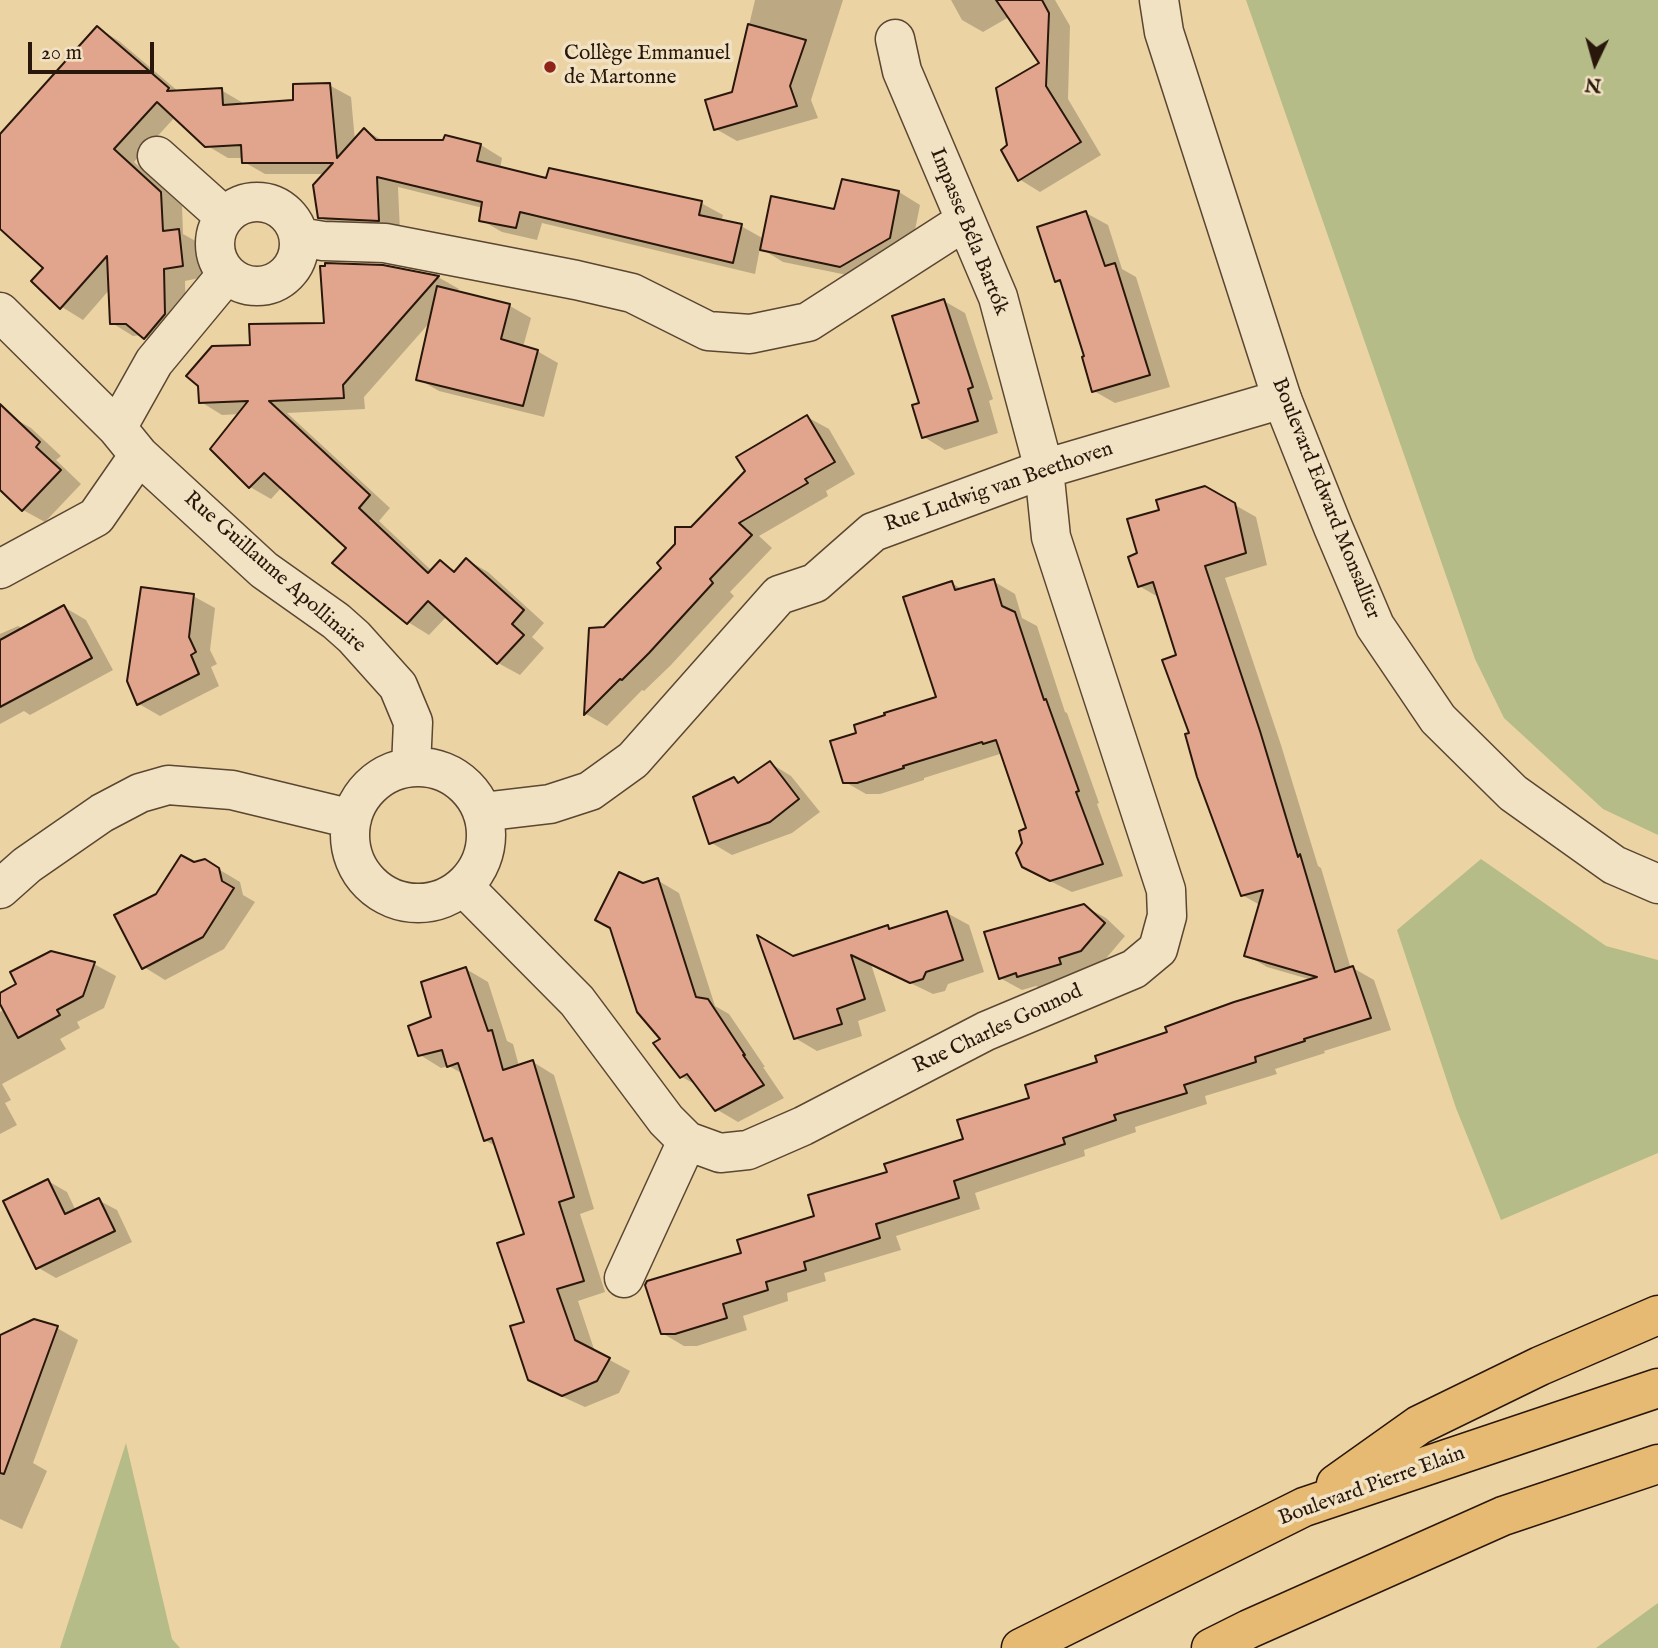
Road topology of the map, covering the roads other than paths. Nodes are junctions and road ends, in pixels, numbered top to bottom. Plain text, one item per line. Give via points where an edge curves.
1 (1159, 0) edge
2 (895, 39) dead end
3 (157, 156) dead end
4 (224, 216) junction
5 (965, 221) junction
6 (299, 237) junction
7 (227, 274) junction
8 (0, 312) edge
9 (1282, 399) junction
10 (128, 442) junction
11 (1044, 469) junction
12 (0, 569) edge
13 (411, 767) junction
14 (482, 812) junction
15 (352, 819) junction
16 (1658, 884) edge
17 (464, 887) junction
18 (0, 888) edge
19 (687, 1141) junction
20 (624, 1278) dead end
21 (1658, 1315) edge
22 (1658, 1388) edge
23 (1658, 1464) edge
24 (1304, 1507) junction
25 (1021, 1648) edge
26 (1210, 1648) edge

1 - 9 street, Boulevard Edward Monsallier via 1164,32
2 - 5 street, Impasse Béla Bartók via 902,71
3 - 4 street
4 - 6 street via 234,207 261,201 286,213
4 - 7 street via 215,251
5 - 6 street via 808,322 750,334 708,331 632,293 385,243
5 - 11 street, Impasse Béla Bartók via 998,297
6 - 7 street via 295,263 277,282 250,286
7 - 10 street via 154,362
8 - 10 street, Rue Guillaume Apollinaire
9 - 11 street, Rue Ludwig van Beethoven
9 - 16 street, Boulevard Edward Monsallier via 1376,626 1438,719 1513,793 1614,864
10 - 12 street via 96,517
10 - 13 street, Rue Guillaume Apollinaire via 264,570 354,637 398,686 413,722
11 - 14 street, Rue Ludwig van Beethoven via 873,531 816,583 779,595 633,760 590,791 550,804
11 - 19 street, Rue Charles Gounod via 1051,537 1166,890 1167,916 1158,949 1134,969 986,1031 748,1150 720,1153
13 - 14 street via 433,768 454,777
13 - 15 street via 373,784 359,800
14 - 17 street via 484,850
15 - 17 street via 354,859 378,890 414,903 433,901
15 - 18 street via 232,790 168,785 140,793 102,813
17 - 19 street, Rue Charles Gounod via 577,1001 666,1120
19 - 20 street
21 - 24 main road via 1419,1425
22 - 24 main road, Boulevard Pierre Elain
23 - 26 main road via 1503,1516
24 - 25 main road, Boulevard Pierre Elain

